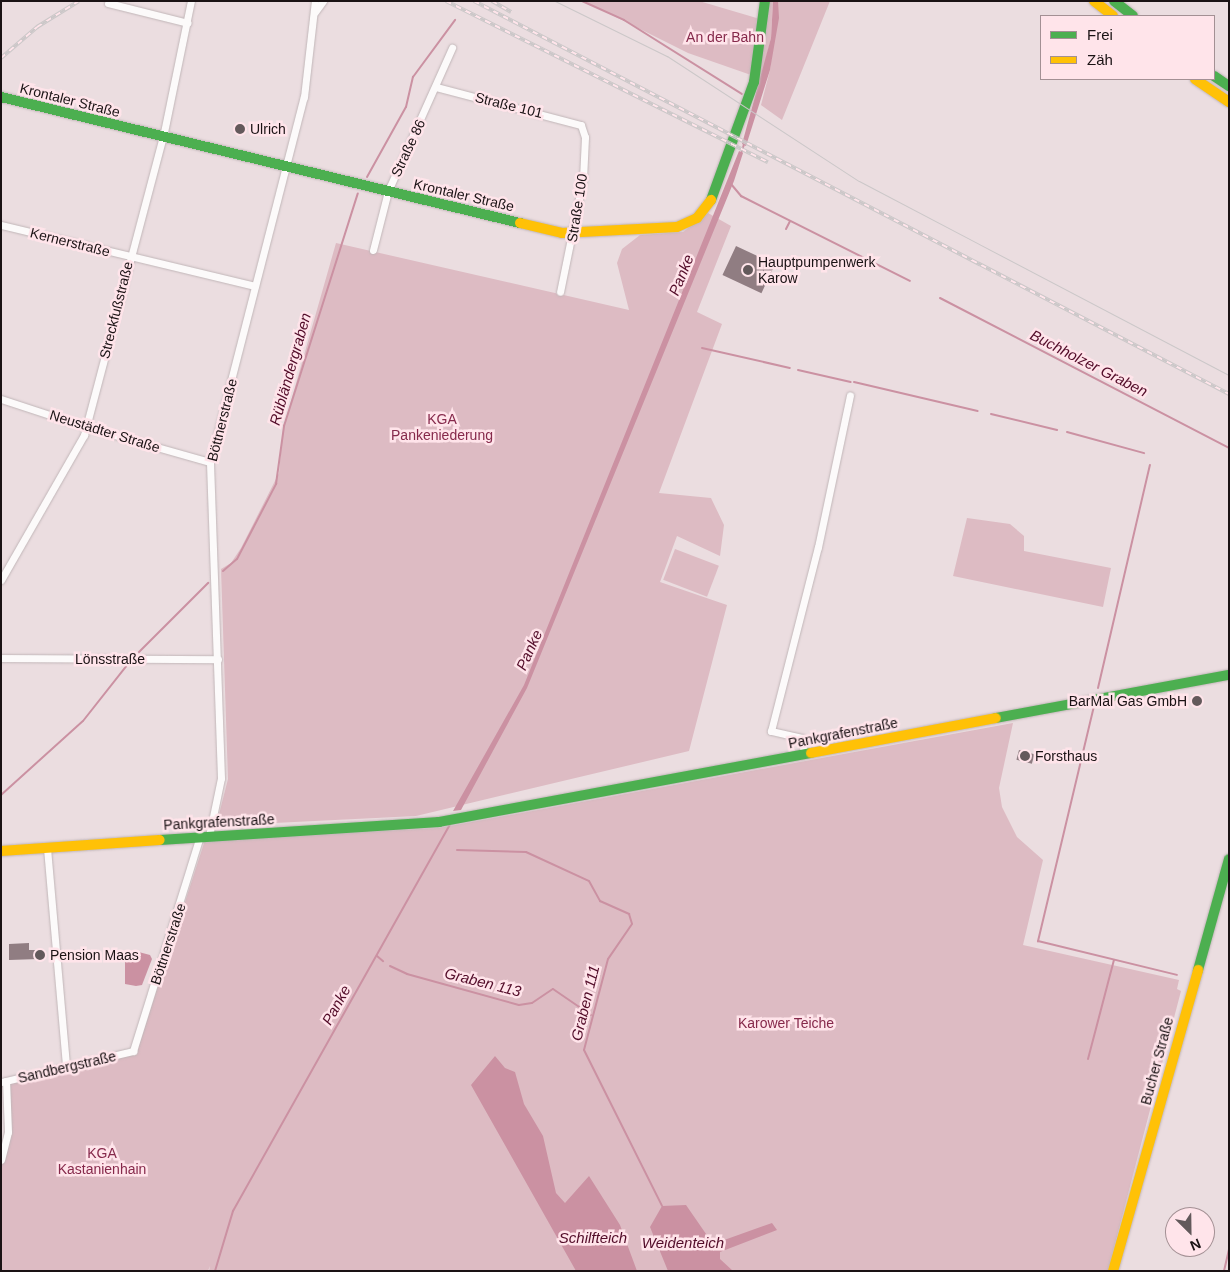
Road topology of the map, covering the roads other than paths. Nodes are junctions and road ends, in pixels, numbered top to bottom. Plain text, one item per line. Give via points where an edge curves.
1 (191, 1) edge
2 (315, 1) edge
3 (323, 1) edge
4 (765, 1) edge
5 (1094, 1) edge
6 (1114, 1) edge
7 (108, 3) dead end
8 (315, 12) junction
9 (1112, 15) edge
10 (1132, 15) edge
11 (188, 24) junction
12 (452, 48) dead end
13 (1215, 77) edge
14 (1196, 80) edge
15 (1229, 86) edge
16 (436, 87) junction
17 (1, 98) edge
18 (1225, 100) edge
19 (1229, 107) edge
20 (581, 125) joint
21 (163, 137) junction
22 (286, 167) junction
23 (388, 191) junction
24 (1, 225) edge
25 (573, 234) junction
26 (373, 250) dead end
27 (130, 256) junction
28 (255, 286) junction
29 (560, 292) dead end
30 (850, 395) dead end
31 (1, 399) edge
32 (86, 427) junction
33 (210, 462) junction
34 (1, 580) edge
35 (1, 658) edge
36 (218, 659) junction
37 (1229, 674) edge
38 (804, 754) junction
39 (204, 836) junction
40 (47, 848) junction
41 (1, 852) edge
42 (1229, 859) edge
43 (134, 1051) joint
44 (66, 1067) junction
45 (4, 1082) edge
46 (1, 1160) edge
47 (1113, 1271) edge

1 - 11 street, Streckfußstraße
2 - 8 street, Böttnerstraße
3 - 8 street, Böttnerstraße
4 - 25 main road, Krontaler Straße via 761,49 748,104 708,208 698,218 677,227
5 - 9 main road
6 - 10 main road
7 - 11 street
8 - 22 street, Böttnerstraße via 304,97
11 - 21 street, Streckfußstraße
12 - 16 street, Straße 86
13 - 15 main road
14 - 18 main road
16 - 20 street, Straße 101
16 - 23 street, Straße 86
17 - 21 main road, Krontaler Straße
18 - 19 main road
20 - 25 street, Straße 100 via 585,137 583,179
21 - 22 main road, Krontaler Straße
21 - 27 street, Streckfußstraße
22 - 23 main road, Krontaler Straße
22 - 28 street, Böttnerstraße
23 - 25 main road, Krontaler Straße
23 - 26 street, Straße 86
24 - 27 street, Kernerstraße
25 - 29 street, Straße 100
27 - 28 street, Kernerstraße
27 - 32 street, Streckfußstraße
28 - 33 street, Böttnerstraße
30 - 38 street via 818,547 771,731 802,738
31 - 32 street, Neustädter Straße
32 - 33 street, Neustädter Straße
32 - 34 street, Streckfußstraße
33 - 36 street, Böttnerstraße
35 - 36 street, Lönsstraße
36 - 39 street, Böttnerstraße via 221,778
37 - 38 main road, Pankgrafenstraße
38 - 39 main road, Pankgrafenstraße via 462,819
39 - 40 main road, Pankgrafenstraße
39 - 43 street, Böttnerstraße
40 - 41 main road, Pankgrafenstraße
40 - 44 street
42 - 47 main road, Bucher Straße
43 - 44 street, Sandbergstraße
44 - 45 street, Sandbergstraße
45 - 46 street via 8,1132

